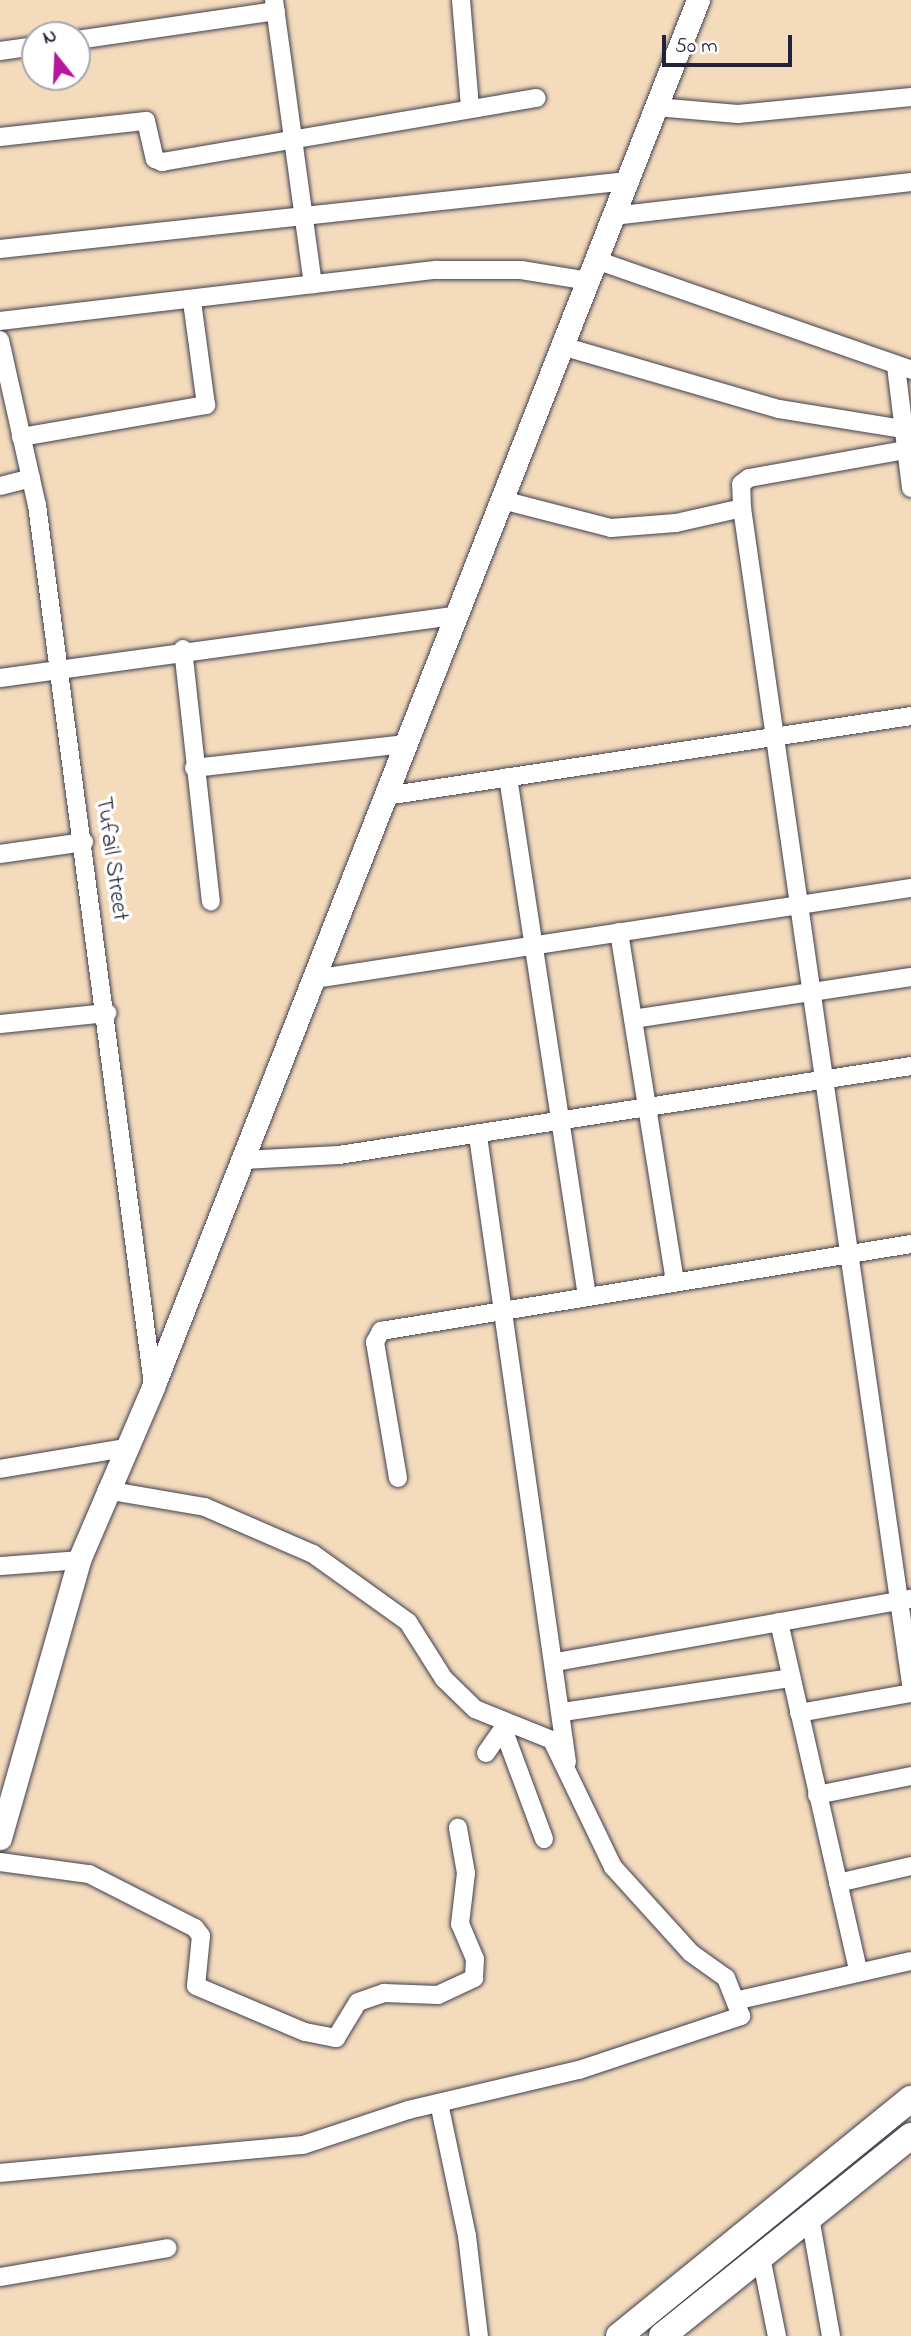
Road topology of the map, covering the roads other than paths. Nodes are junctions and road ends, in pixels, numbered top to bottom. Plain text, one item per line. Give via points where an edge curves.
1 (461, 0) edge
2 (698, 0) edge
3 (275, 5) edge
4 (91, 38) edge
5 (21, 48) edge
6 (0, 51) edge
7 (911, 97) edge
8 (537, 98) dead end
9 (470, 107) junction
10 (656, 107) junction
11 (0, 137) edge
12 (293, 137) junction
13 (627, 181) junction
14 (911, 182) edge
15 (303, 216) junction
16 (613, 216) junction
17 (0, 249) edge
18 (592, 270) junction
19 (313, 284) junction
20 (192, 301) junction
21 (0, 321) edge
22 (0, 340) edge
23 (562, 346) junction
24 (904, 368) edge
25 (903, 429) junction
26 (21, 438) junction
27 (905, 450) junction
28 (31, 478) junction
29 (0, 486) edge
30 (911, 488) edge
31 (502, 500) junction
32 (742, 508) junction
33 (457, 615) junction
34 (183, 649) junction
35 (60, 670) junction
36 (0, 678) edge
37 (911, 716) edge
38 (771, 737) junction
39 (406, 744) junction
40 (194, 768) junction
41 (508, 777) junction
42 (386, 796) junction
43 (84, 842) junction
44 (0, 854) edge
45 (911, 888) edge
46 (211, 901) dead end
47 (796, 906) junction
48 (619, 932) junction
49 (537, 945) junction
50 (911, 977) edge
51 (314, 979) junction
52 (810, 992) junction
53 (107, 1013) junction
54 (633, 1019) junction
55 (0, 1024) edge
56 (911, 1066) edge
57 (823, 1080) junction
58 (648, 1108) junction
59 (562, 1122) junction
60 (478, 1136) junction
61 (243, 1160) junction
62 (911, 1244) edge
63 (846, 1254) junction
64 (675, 1282) junction
65 (587, 1296) junction
66 (504, 1310) junction
67 (153, 1387) junction
68 (127, 1448) junction
69 (0, 1469) edge
70 (398, 1478) dead end
71 (106, 1490) junction
72 (79, 1560) junction
73 (0, 1566) edge
74 (906, 1600) edge
75 (779, 1622) junction
76 (556, 1662) junction
77 (791, 1678) junction
78 (911, 1684) edge
79 (911, 1693) edge
80 (564, 1712) junction
81 (799, 1713) junction
82 (505, 1729) junction
83 (486, 1753) dead end
84 (568, 1765) junction
85 (911, 1776) edge
86 (817, 1795) junction
87 (458, 1828) dead end
88 (0, 1838) edge
89 (544, 1839) dead end
90 (0, 1862) edge
91 (911, 1866) edge
92 (838, 1882) junction
93 (911, 1961) edge
94 (858, 1971) junction
95 (739, 2000) junction
96 (911, 2099) edge
97 (439, 2103) junction
98 (911, 2136) edge
99 (0, 2174) edge
100 (810, 2217) junction
101 (168, 2248) dead end
102 (761, 2257) junction
103 (0, 2277) edge
104 (479, 2336) edge
105 (619, 2336) edge
106 (662, 2336) edge
107 (777, 2336) edge
108 (831, 2336) edge

1 - 9 street
2 - 10 main road
3 - 4 street
3 - 12 street
5 - 6 street
7 - 10 street via 738,114
8 - 9 street
9 - 12 street
10 - 13 main road
11 - 12 street via 146,121 153,153 162,162
12 - 15 street
13 - 15 street
13 - 16 main road
14 - 16 street
15 - 17 street
15 - 19 street
16 - 18 main road
18 - 19 street via 437,270
18 - 23 main road
18 - 24 street
19 - 20 street
20 - 21 street
20 - 26 street via 206,405
22 - 26 street, Tufail Street
23 - 25 street via 779,409
23 - 31 main road
24 - 25 street
25 - 27 street
26 - 28 street, Tufail Street
27 - 30 street
27 - 32 street via 749,478 741,487
28 - 29 street
28 - 35 street, Tufail Street
31 - 32 street via 611,528 676,523
31 - 33 main road
32 - 38 street
33 - 34 street
33 - 39 main road
34 - 35 street
34 - 40 street
35 - 36 street
35 - 43 street, Tufail Street
37 - 38 street
38 - 41 street
38 - 47 street
39 - 40 street
39 - 42 main road
40 - 46 street
41 - 42 street
41 - 49 street
42 - 51 main road
43 - 44 street
43 - 53 street, Tufail Street
45 - 47 street
47 - 48 street
47 - 52 street
48 - 49 street
48 - 54 street
49 - 51 street
49 - 59 street
50 - 52 street
51 - 61 main road
52 - 54 street
52 - 57 street
53 - 55 street
53 - 67 street, Tufail Street
54 - 58 street
56 - 57 street
57 - 58 street
57 - 63 street
58 - 59 street
58 - 64 street
59 - 60 street
59 - 65 street
60 - 61 street via 339,1155
60 - 66 street
61 - 67 main road
62 - 63 street
63 - 64 street
63 - 74 street
64 - 65 street
65 - 66 street
66 - 70 street via 376,1334
66 - 76 street
67 - 68 main road
68 - 69 street
68 - 71 main road
71 - 72 main road
71 - 82 street via 205,1507 313,1554 408,1622 463,1699
72 - 73 street
72 - 88 main road
74 - 75 street
74 - 78 street
75 - 76 street
75 - 77 street
76 - 80 street
77 - 80 street
77 - 81 street
79 - 81 street
80 - 84 street
81 - 86 street
82 - 83 street
82 - 84 street via 544,1735
82 - 89 street
84 - 95 street via 613,1867 691,1954 726,1978
85 - 86 street
86 - 92 street
87 - 90 street via 466,1872 460,1924 475,1959 474,1978 438,1995 384,1993 358,2002 336,2038 305,2032 196,1986 201,1936 194,1928 89,1874
91 - 92 street
92 - 94 street
93 - 94 street
94 - 95 street
95 - 97 street via 741,2016 733,2023 579,2070
96 - 105 highway
97 - 99 street via 303,2145
97 - 104 street via 467,2236
98 - 100 highway
100 - 102 highway
100 - 108 street
101 - 103 street
102 - 106 highway
102 - 107 street

